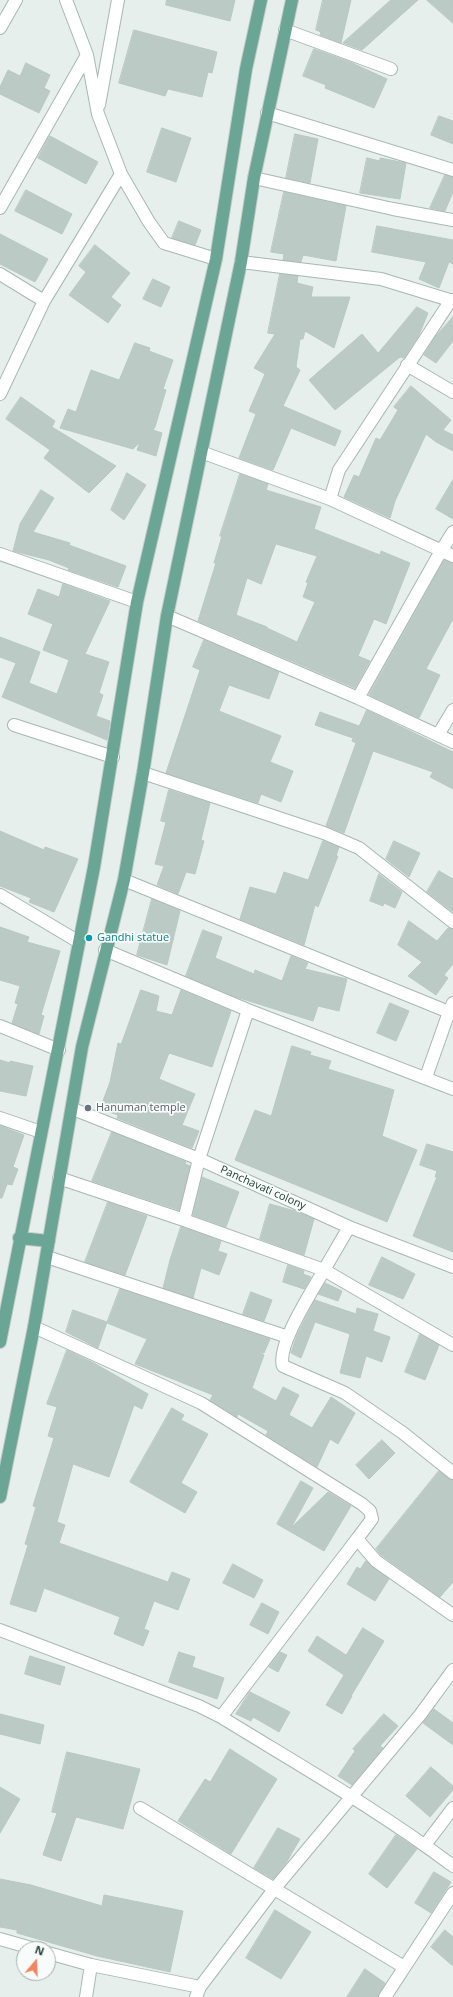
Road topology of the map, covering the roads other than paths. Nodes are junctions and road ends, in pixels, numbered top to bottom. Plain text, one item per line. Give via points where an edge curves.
1 (16, 0) edge
2 (66, 0) edge
3 (118, 0) edge
4 (261, 0) edge
5 (292, 0) edge
6 (0, 28) edge
7 (285, 30) junction
8 (87, 55) junction
9 (391, 69) dead end
10 (267, 113) junction
11 (98, 114) junction
12 (451, 165) edge
13 (120, 174) junction
14 (254, 178) junction
15 (0, 208) edge
16 (453, 220) edge
17 (216, 258) junction
18 (241, 262) junction
19 (0, 274) edge
20 (44, 301) junction
21 (452, 301) edge
22 (407, 365) junction
23 (453, 392) edge
24 (0, 394) edge
25 (202, 452) junction
26 (330, 499) junction
27 (453, 532) edge
28 (441, 551) junction
29 (0, 554) edge
30 (453, 556) edge
31 (137, 602) junction
32 (167, 616) junction
33 (358, 698) junction
34 (453, 710) edge
35 (14, 725) dead end
36 (438, 735) junction
37 (453, 742) edge
38 (113, 757) junction
39 (143, 773) junction
40 (124, 880) junction
41 (0, 894) edge
42 (453, 922) edge
43 (79, 942) junction
44 (105, 950) junction
45 (451, 1008) edge
46 (248, 1010) junction
47 (0, 1026) edge
48 (59, 1050) junction
49 (426, 1077) junction
50 (453, 1089) edge
51 (73, 1109) junction
52 (0, 1118) edge
53 (41, 1132) junction
54 (199, 1159) junction
55 (59, 1178) junction
56 (184, 1220) junction
57 (349, 1227) junction
58 (19, 1238) junction
59 (49, 1241) junction
60 (47, 1257) junction
61 (453, 1266) edge
62 (324, 1270) junction
63 (34, 1327) junction
64 (288, 1337) junction
65 (0, 1342) edge
66 (453, 1345) edge
67 (453, 1473) edge
68 (0, 1497) edge
69 (357, 1539) junction
70 (453, 1615) edge
71 (0, 1630) edge
72 (453, 1670) edge
73 (221, 1716) junction
74 (351, 1797) junction
75 (140, 1808) dead end
76 (453, 1808) edge
77 (425, 1845) junction
78 (453, 1866) edge
79 (275, 1888) junction
80 (453, 1893) edge
81 (0, 1939) edge
82 (16, 1943) edge
83 (56, 1955) edge
84 (91, 1965) junction
85 (404, 1967) junction
86 (198, 1992) edge
87 (86, 1997) edge
88 (385, 1997) edge

1 - 6 street
2 - 8 street
3 - 11 street
4 - 17 main road via 246,69
5 - 7 main road
7 - 9 street
7 - 10 main road
8 - 11 street
8 - 15 street
10 - 12 street
10 - 14 main road
11 - 13 street
13 - 17 street via 164,243
13 - 20 street
14 - 16 street
14 - 18 main road
17 - 31 main road
18 - 21 street via 381,279
18 - 25 main road
19 - 20 street
20 - 24 street
21 - 22 street
22 - 23 street
22 - 26 street via 339,470
25 - 26 street
25 - 32 main road
26 - 28 street
27 - 28 street
28 - 30 street
28 - 33 street
29 - 31 street
31 - 38 main road
32 - 33 street
32 - 39 main road
33 - 36 street
34 - 36 street
35 - 38 street
36 - 37 street
38 - 43 main road
39 - 40 main road
39 - 42 street via 324,833 359,848
40 - 44 main road
40 - 45 street
41 - 43 street
43 - 48 main road
44 - 46 street
44 - 51 main road via 82,1047
45 - 49 street
46 - 49 street
46 - 54 street
47 - 48 street
48 - 53 main road
49 - 50 street
51 - 54 street, Panchavati colony
51 - 55 main road
52 - 53 street
53 - 58 main road
54 - 56 street
54 - 57 street, Panchavati colony
55 - 56 street
55 - 59 main road
56 - 62 street
57 - 61 street, Panchavati colony
57 - 62 street
58 - 59 main road
58 - 65 main road
59 - 60 main road
60 - 63 main road
60 - 64 street
62 - 64 street
62 - 66 street
63 - 68 main road
63 - 69 street via 201,1403 362,1504 370,1511 372,1519
64 - 67 street via 280,1359 283,1366 345,1393 403,1433
69 - 70 street via 376,1561
69 - 73 street
71 - 73 street
72 - 74 street via 420,1715
73 - 74 street
74 - 77 street
74 - 79 street
75 - 79 street
76 - 77 street
77 - 78 street
79 - 85 street
79 - 86 street
80 - 85 street
81 - 82 street
83 - 84 street
84 - 86 street
84 - 87 street
85 - 88 street

